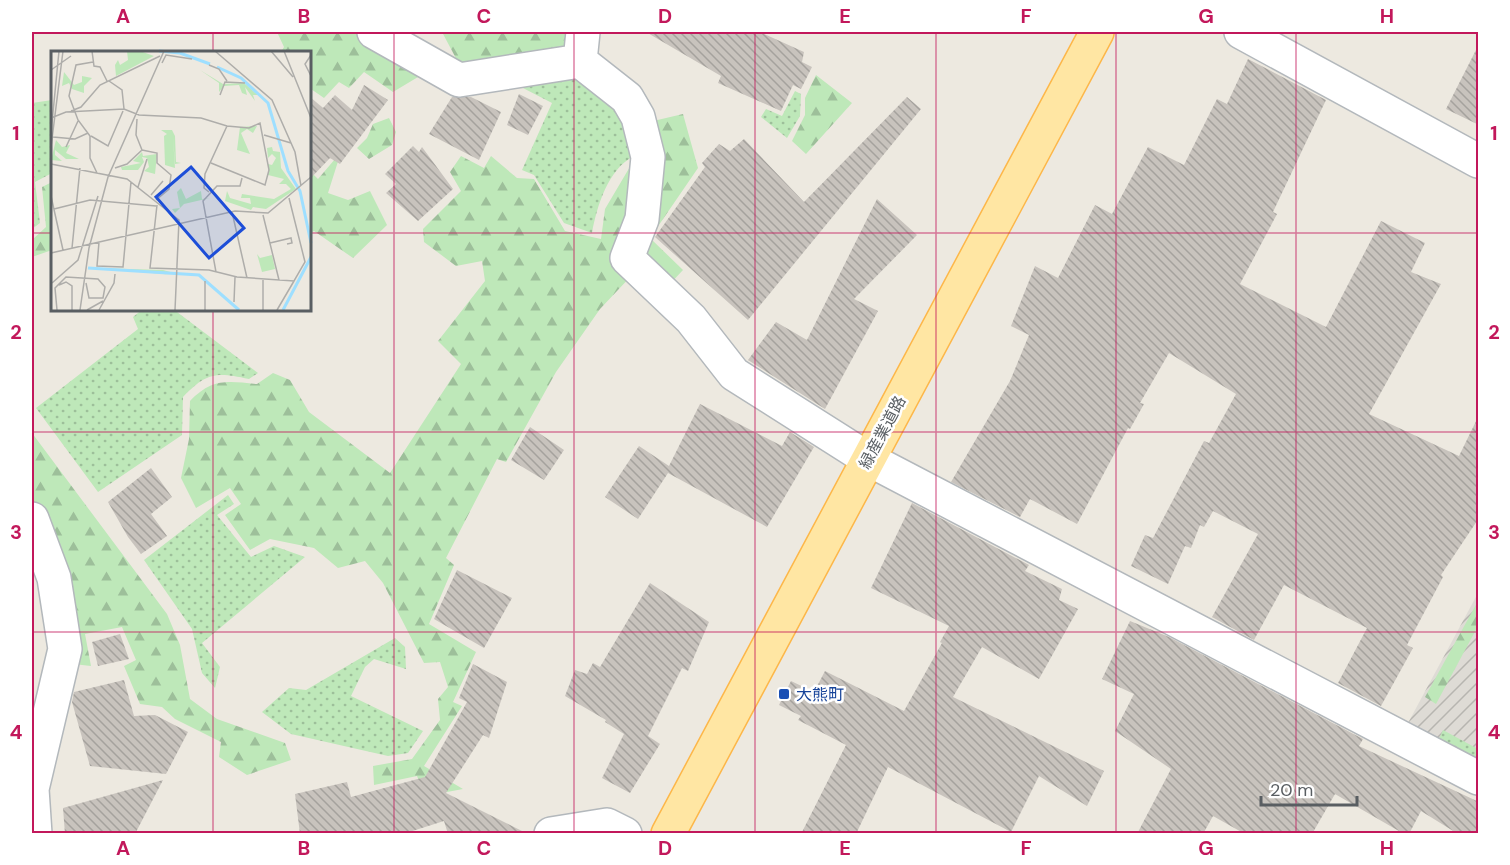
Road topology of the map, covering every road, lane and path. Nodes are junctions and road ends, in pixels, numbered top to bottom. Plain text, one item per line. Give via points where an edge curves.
1 (374, 32) edge
2 (1097, 32) edge
3 (1241, 32) edge
4 (581, 46) edge
5 (1479, 161) edge
6 (868, 459) junction
7 (33, 527) edge
8 (43, 697) edge
9 (1479, 778) edge
10 (35, 834) edge
11 (551, 834) edge
12 (625, 834) edge
13 (668, 834) edge

1 - 4 street via 459,80
2 - 6 main road, 緑産業道路
3 - 5 street
4 - 6 street via 627,98 638,117 648,157 642,219 627,258 691,319 734,374
6 - 9 street
6 - 13 main road, 緑産業道路
7 - 8 street via 54,578 65,649
8 - 10 street via 32,789
11 - 12 street via 607,825

